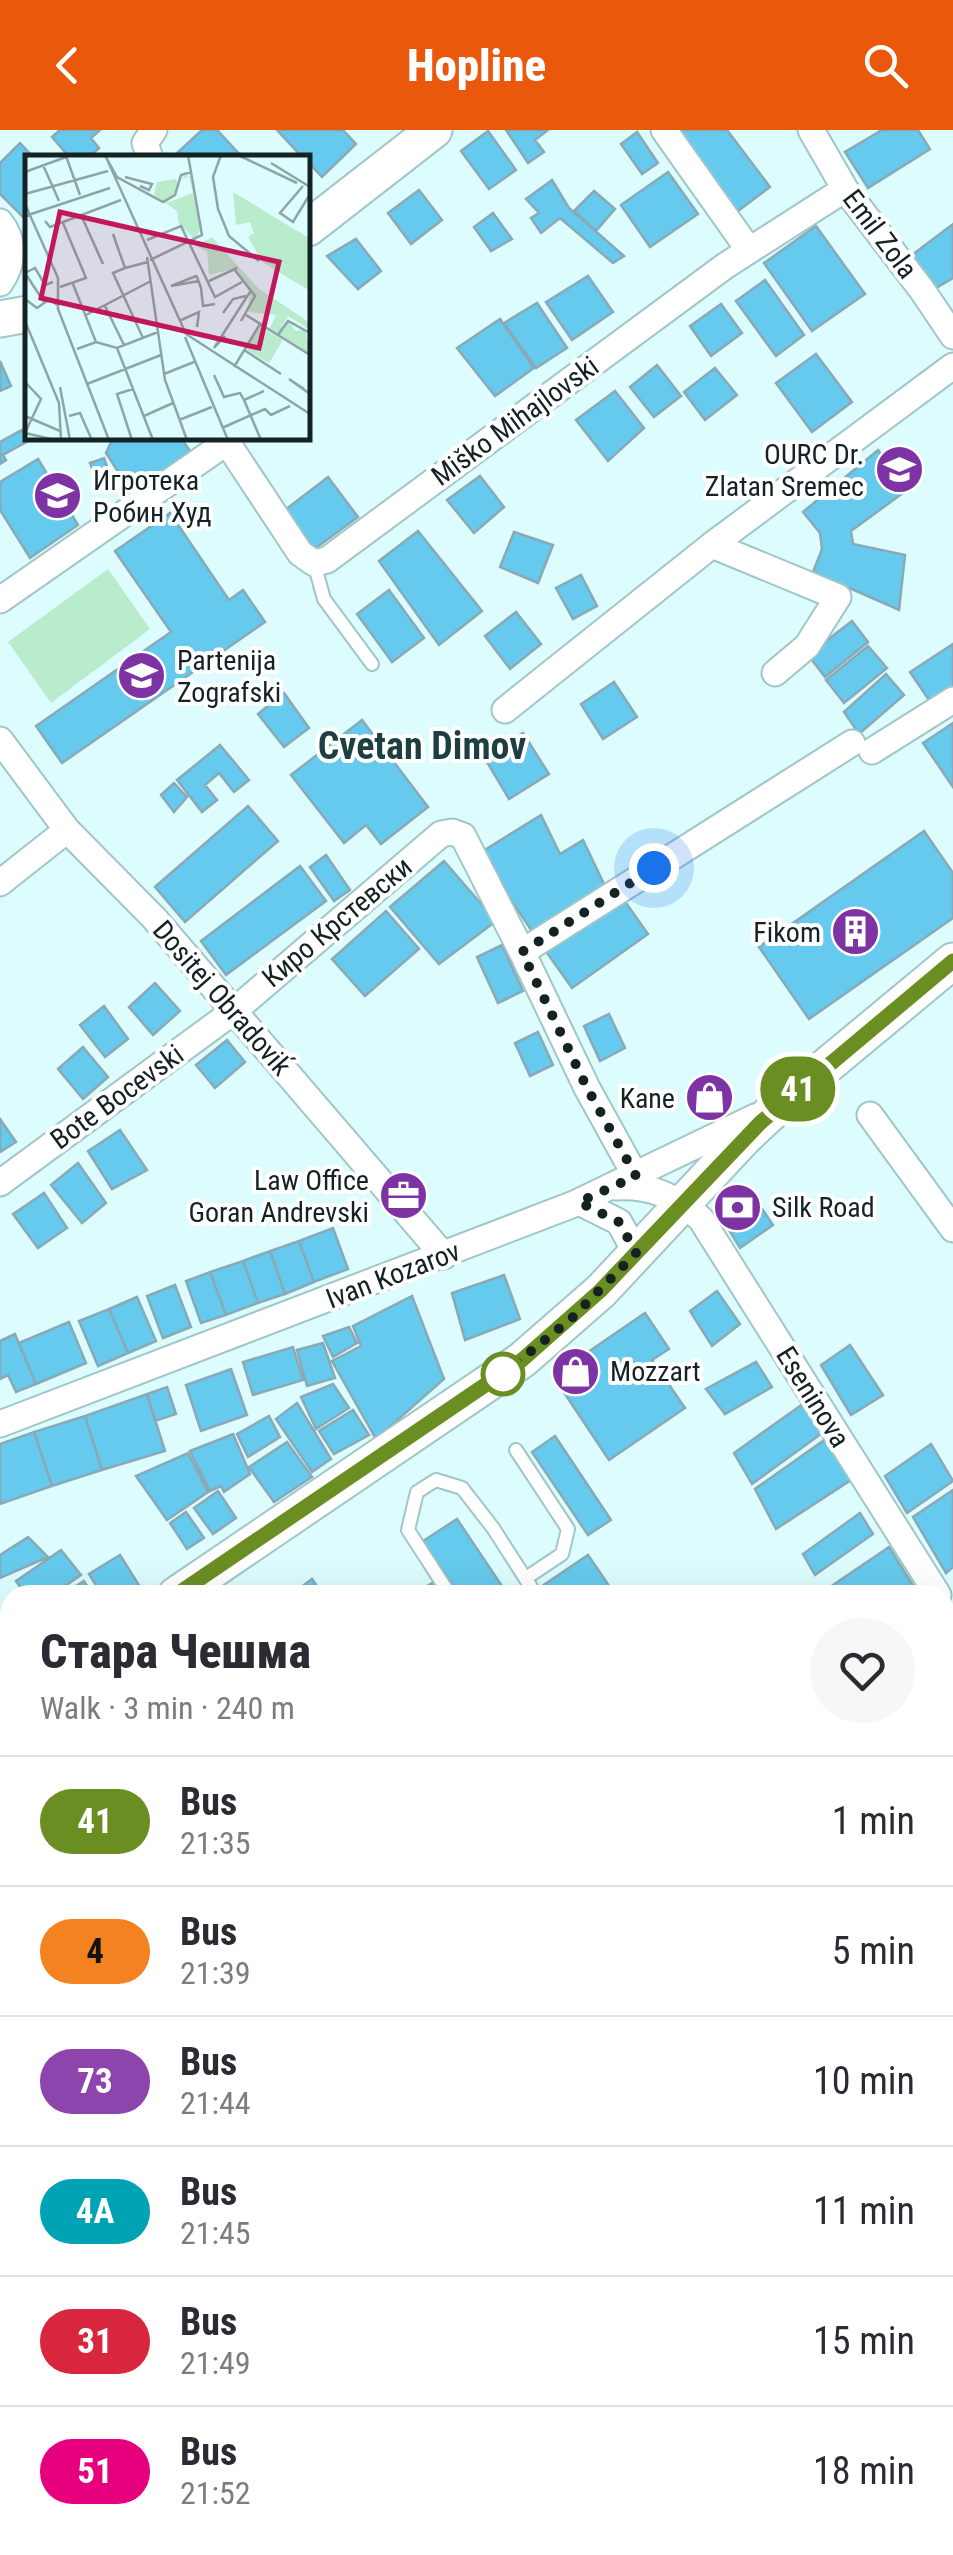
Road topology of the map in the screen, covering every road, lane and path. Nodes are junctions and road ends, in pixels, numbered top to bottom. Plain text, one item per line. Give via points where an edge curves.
1 (154, 130) edge
2 (434, 130) edge
3 (664, 130) edge
4 (811, 130) edge
5 (149, 155) edge
6 (845, 188) junction
7 (310, 226) edge
8 (5, 228) edge
9 (749, 250) junction
10 (25, 251) edge
11 (0, 283) edge
12 (25, 314) edge
13 (0, 318) edge
14 (953, 336) edge
15 (953, 366) edge
16 (226, 440) edge
17 (712, 545) junction
18 (314, 563) junction
19 (0, 600) edge
20 (372, 664) dead end
21 (775, 673) dead end
22 (953, 700) edge
23 (506, 710) dead end
24 (0, 740) edge
25 (67, 830) junction
26 (0, 884) edge
27 (522, 952) junction
28 (953, 961) edge
29 (234, 1011) junction
30 (778, 1107) junction
31 (870, 1115) dead end
32 (636, 1176) junction
33 (0, 1182) edge
34 (611, 1187) junction
35 (579, 1202) junction
36 (682, 1203) junction
37 (953, 1229) edge
38 (636, 1253) junction
39 (444, 1256) junction
40 (0, 1424) edge
41 (516, 1450) dead end
42 (526, 1578) junction
43 (191, 1585) edge
44 (444, 1585) edge
45 (530, 1585) edge
46 (934, 1585) edge

1 - 5 street via 145,143
2 - 7 street
3 - 9 street
4 - 6 street, Emil Zola
6 - 9 street, Miško Mihajlovski
6 - 14 street, Emil Zola
8 - 10 street
8 - 11 street via 10,260
9 - 18 street, Miško Mihajlovski via 328,560
12 - 13 street
15 - 17 street
16 - 18 street via 287,535
16 - 19 street
17 - 21 street via 838,597 807,646
17 - 23 street
18 - 20 lane via 324,599
22 - 27 street via 862,747
24 - 25 street, Dositej Obradoviḱ
25 - 26 street
25 - 29 street, Dositej Obradoviḱ
27 - 29 street, Киро Крстевски via 462,836 441,834
27 - 32 street
28 - 30 street
29 - 33 street, Bote Bocevski
29 - 39 street, Dositej Obradoviḱ
30 - 32 street, Ivan Kozarov
30 - 36 street
31 - 37 street
32 - 34 street, Ivan Kozarov
34 - 35 street, Ivan Kozarov
34 - 36 street via 650,1187
35 - 38 street via 619,1222
35 - 39 street, Ivan Kozarov
36 - 38 street
36 - 46 street, Eseninova via 701,1219
38 - 43 street via 522,1360
39 - 40 street, Ivan Kozarov
41 - 42 lane via 568,1530 562,1554
42 - 44 lane via 462,1488 436,1480 417,1492 408,1530
42 - 45 lane

